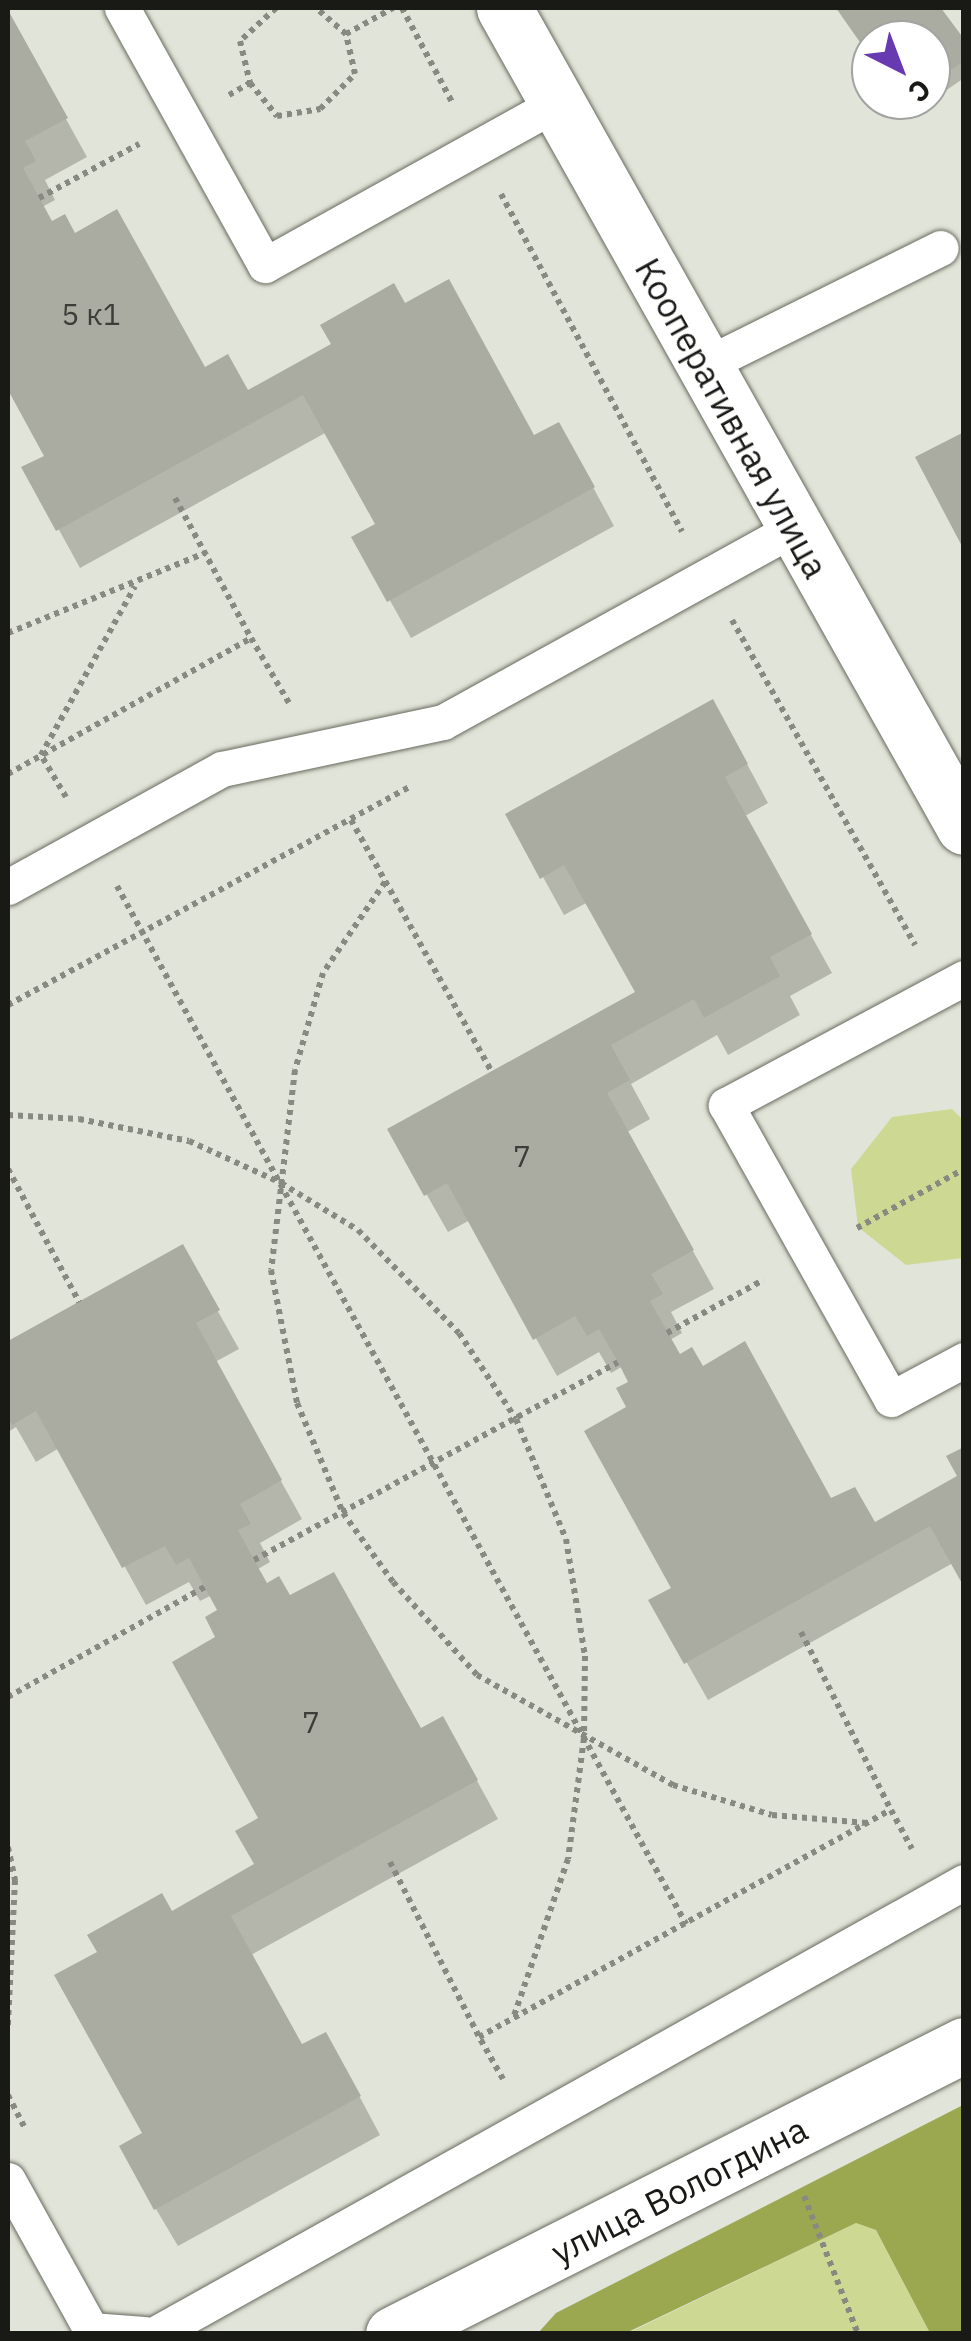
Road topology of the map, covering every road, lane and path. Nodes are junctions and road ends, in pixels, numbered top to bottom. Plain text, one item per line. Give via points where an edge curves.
1 (122, 8) edge
2 (276, 8) edge
3 (316, 8) edge
4 (393, 8) edge
5 (402, 8) edge
6 (504, 8) edge
7 (346, 34) junction
8 (558, 103) junction
9 (476, 148) junction
10 (941, 248) dead end
11 (704, 365) junction
12 (175, 498) dead end
13 (792, 530) junction
14 (668, 547) dead end
15 (205, 552) junction
16 (136, 586) junction
17 (711, 624) dead end
18 (8, 632) edge
19 (251, 638) junction
20 (293, 710) dead end
21 (41, 755) junction
22 (8, 774) edge
23 (419, 782) dead end
24 (350, 819) junction
25 (964, 827) edge
26 (91, 841) junction
27 (385, 882) junction
28 (8, 888) edge
29 (142, 931) junction
30 (952, 983) edge
31 (8, 1005) edge
32 (492, 1072) dead end
33 (8, 1115) edge
34 (8, 1170) edge
35 (280, 1183) junction
36 (79, 1302) dead end
37 (964, 1360) edge
38 (618, 1362) dead end
39 (516, 1419) junction
40 (434, 1463) junction
41 (343, 1512) junction
42 (254, 1560) dead end
43 (204, 1586) dead end
44 (800, 1632) dead end
45 (8, 1697) edge
46 (584, 1738) junction
47 (891, 1810) junction
48 (868, 1823) junction
49 (8, 1846) edge
50 (390, 1862) dead end
51 (920, 1864) dead end
52 (964, 1882) edge
53 (686, 1924) junction
54 (512, 2019) junction
55 (8, 2025) edge
56 (479, 2036) junction
57 (964, 2045) edge
58 (510, 2092) dead end
59 (8, 2095) edge
60 (782, 2139) junction
61 (35, 2146) dead end
62 (8, 2180) edge
63 (466, 2316) edge
64 (144, 2334) edge
65 (155, 2334) edge
66 (393, 2334) edge
67 (858, 2334) edge

1 - 9 lane via 264,265
2 - 7 path via 240,41 250,84 277,116 320,109 355,74
3 - 7 path
4 - 7 path
5 - 9 path
6 - 8 street, Кооперативная улица
8 - 9 lane
8 - 11 street, Кооперативная улица
9 - 14 path via 686,537
10 - 11 lane
11 - 13 street, Кооперативная улица
12 - 15 path
13 - 25 street, Кооперативная улица
13 - 26 lane via 443,722 222,769
15 - 16 path
15 - 19 path
16 - 18 path
16 - 21 path
17 - 30 path via 728,614
19 - 20 path
19 - 21 path
21 - 22 path
21 - 26 path
23 - 24 path
24 - 27 path
24 - 29 path
26 - 28 lane
26 - 29 path
27 - 32 path
27 - 35 path via 322,973 295,1070
29 - 31 path
29 - 35 path
30 - 37 lane via 726,1105 891,1399
33 - 35 path via 78,1119 189,1141
34 - 36 path
35 - 39 path via 371,1243 459,1333
35 - 40 path
35 - 41 path via 271,1270 297,1403
38 - 39 path
39 - 40 path
39 - 46 path via 566,1539 585,1656
40 - 41 path
40 - 46 path
41 - 42 path
41 - 46 path via 393,1582 477,1675
43 - 45 path
44 - 47 path
46 - 48 path via 673,1786 772,1815
46 - 53 path
46 - 54 path via 568,1858
47 - 48 path
47 - 51 path
48 - 53 path
49 - 55 path via 15,1919
50 - 56 path
52 - 65 lane
53 - 54 path
54 - 56 path
56 - 58 path
57 - 60 street, улица Вологдина
59 - 61 path
60 - 63 street, улица Вологдина
60 - 67 path
62 - 64 lane via 91,2330
63 - 66 street, улица Вологдина

